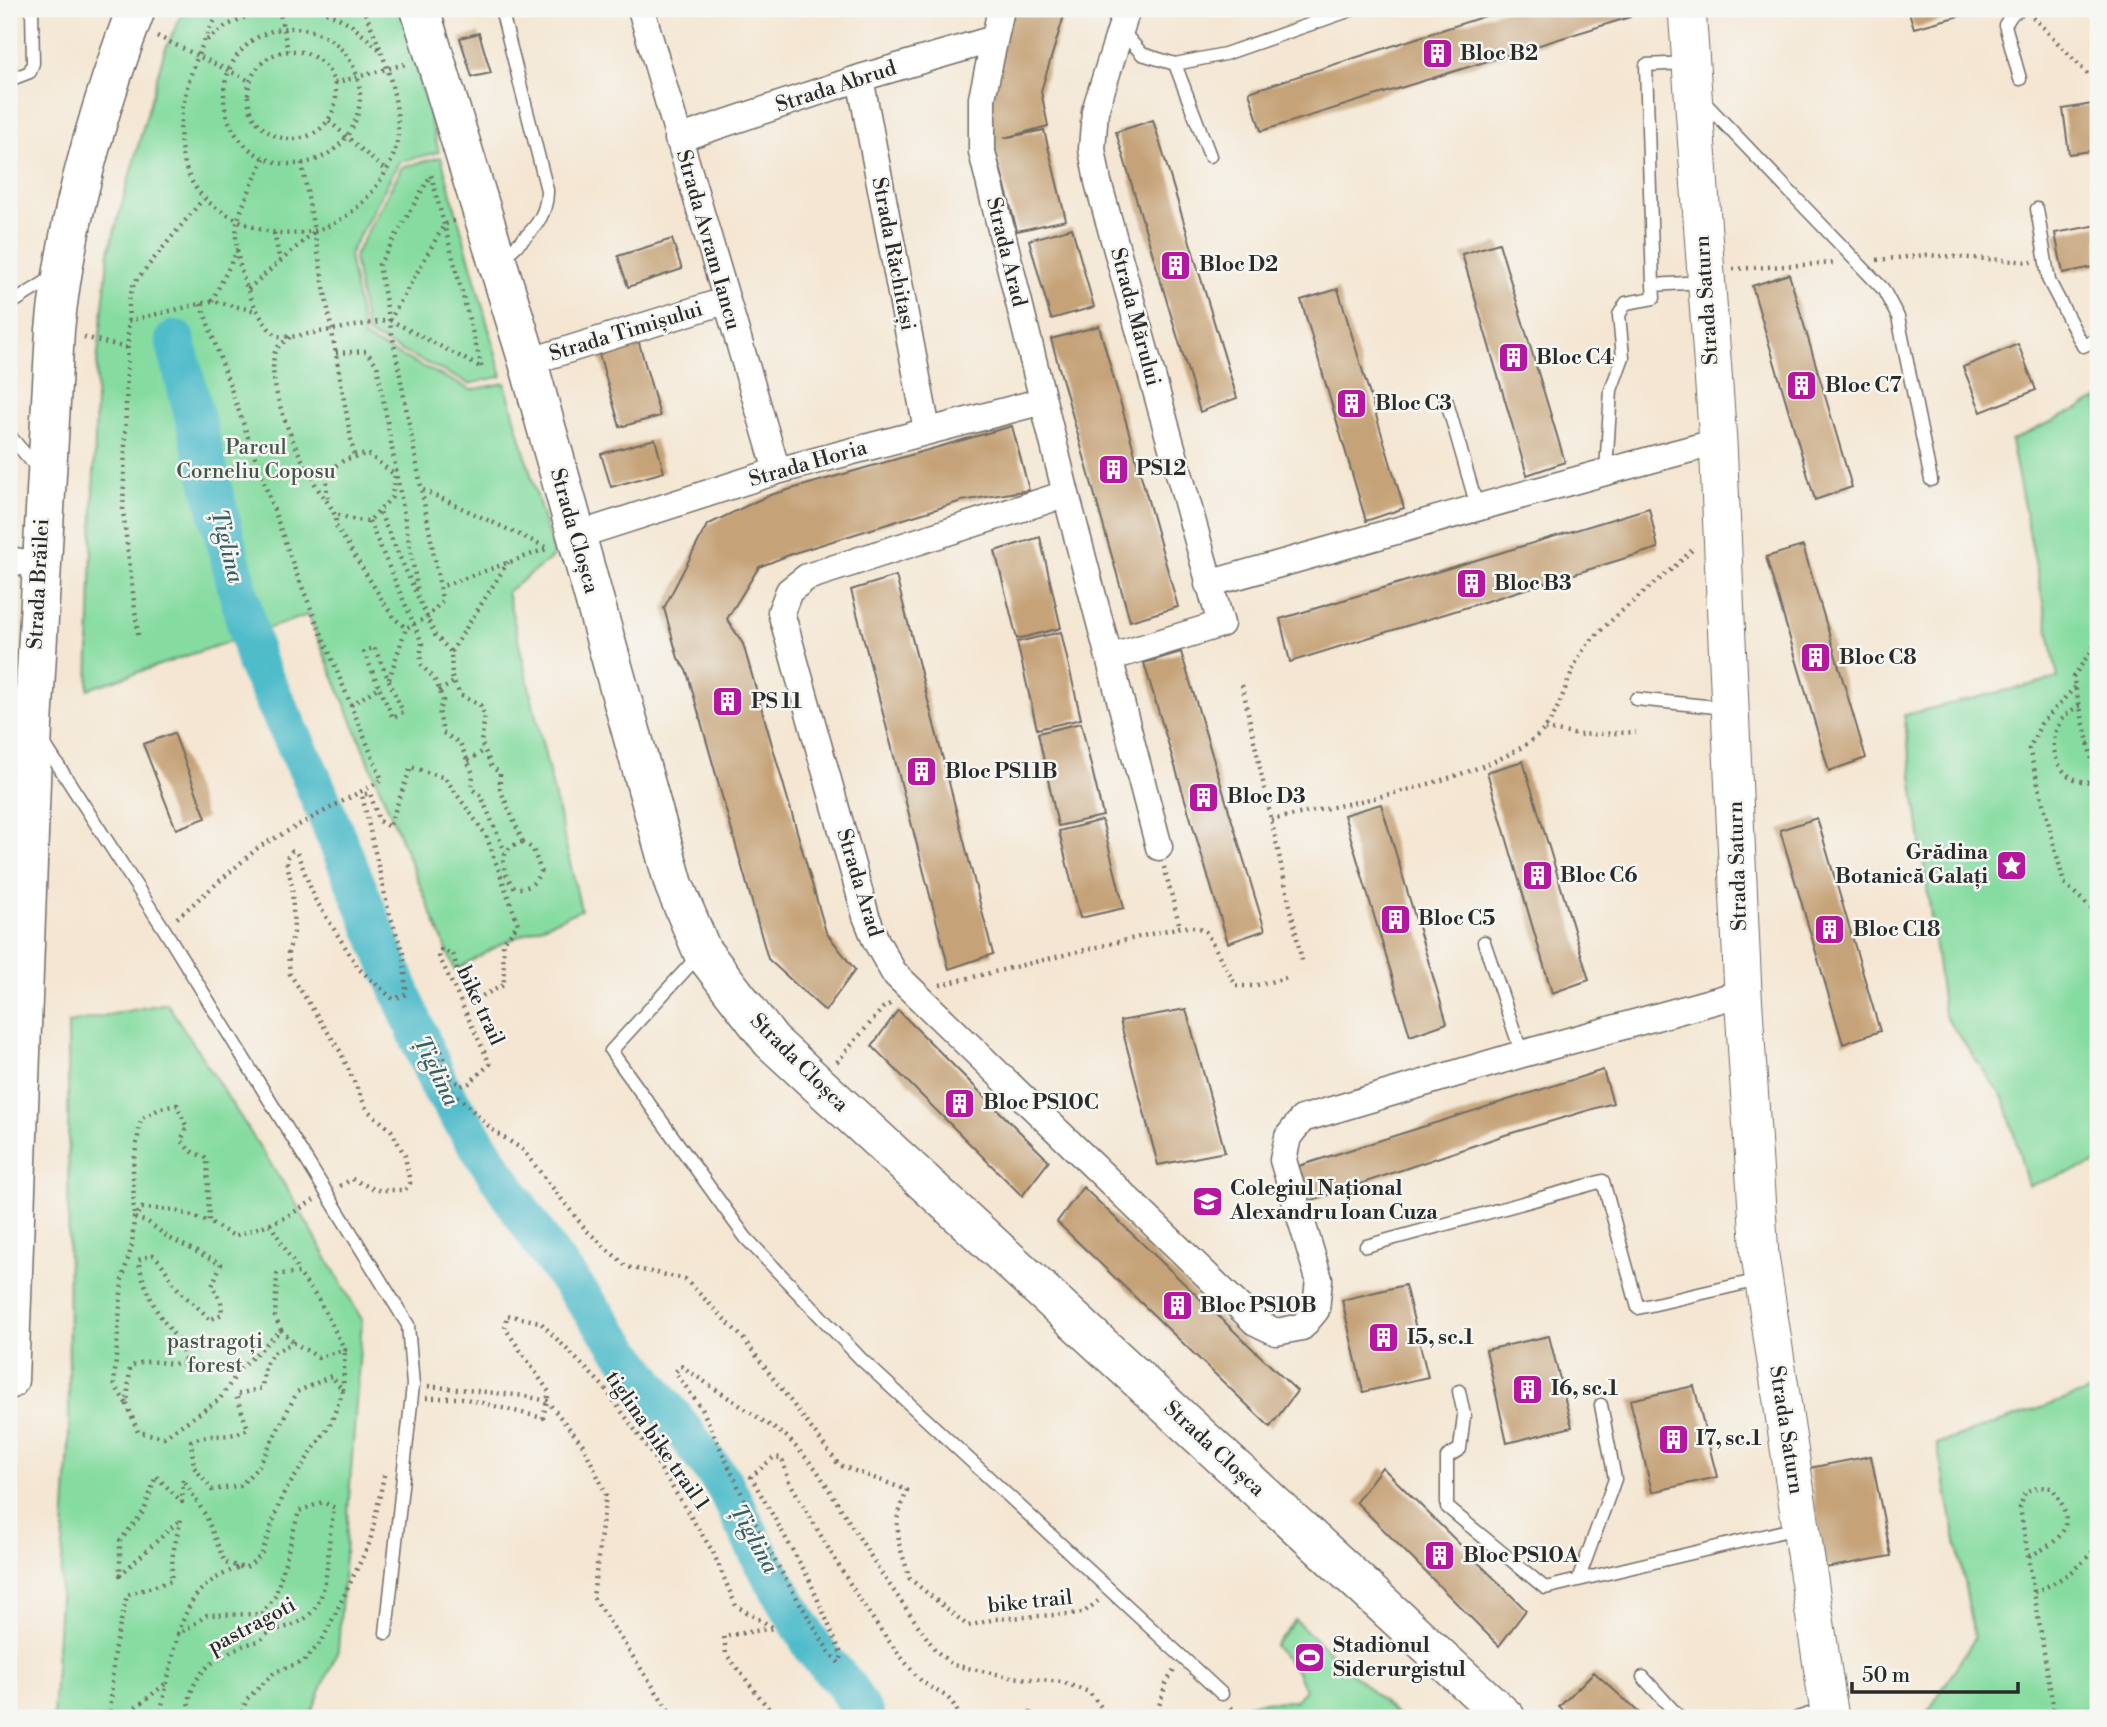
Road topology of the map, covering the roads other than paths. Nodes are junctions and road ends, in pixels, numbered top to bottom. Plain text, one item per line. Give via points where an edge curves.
1 (33, 9) edge
2 (136, 9) edge
3 (421, 9) edge
4 (501, 9) edge
5 (641, 9) edge
6 (1001, 9) edge
7 (1354, 9) edge
8 (1687, 9) edge
9 (2023, 9) edge
10 (1125, 20) edge
11 (994, 39) junction
12 (1175, 64) junction
13 (1691, 77) junction
14 (860, 78) junction
15 (2020, 79) dead end
16 (9, 80) edge
17 (678, 139) junction
18 (1210, 156) dead end
19 (2037, 209) dead end
20 (498, 262) junction
21 (61, 272) junction
22 (1706, 282) junction
23 (1653, 285) junction
24 (725, 301) junction
25 (9, 305) edge
26 (2098, 338) edge
27 (528, 362) junction
28 (1446, 399) dead end
29 (1042, 401) junction
30 (927, 430) junction
31 (9, 435) edge
32 (1718, 442) junction
33 (777, 471) junction
34 (1606, 471) junction
35 (44, 478) junction
36 (1931, 480) dead end
37 (1066, 494) junction
38 (1478, 510) junction
39 (562, 542) junction
40 (25, 563) edge
41 (1208, 584) junction
42 (1109, 658) junction
43 (1636, 699) dead end
44 (1731, 708) junction
45 (33, 726) junction
46 (1159, 847) road end
47 (1484, 942) dead end
48 (702, 951) junction
49 (1743, 993) junction
50 (1522, 1054) junction
51 (1366, 1246) dead end
52 (1763, 1280) junction
53 (9, 1380) edge
54 (1459, 1391) dead end
55 (1601, 1405) dead end
56 (1801, 1527) junction
57 (1579, 1578) junction
58 (386, 1633) dead end
59 (1643, 1677) dead end
60 (1222, 1694) dead end
61 (1818, 1715) edge
62 (1506, 1718) edge
63 (1680, 1718) edge

1 - 16 lane via 30,72
2 - 21 main road, Strada Brăilei via 80,180
3 - 20 main road, Strada Cloșca
4 - 20 lane via 547,204 541,221
5 - 17 street, Strada Avram Iancu
6 - 11 street, Strada Arad
7 - 12 lane via 1225,54
8 - 13 street, Strada Saturn
9 - 15 lane via 2005,24
10 - 12 lane via 1142,54
10 - 41 street, Strada Mărului via 1095,111 1092,149
11 - 14 street, Strada Abrud
11 - 29 street, Strada Arad via 982,98 982,152
12 - 18 lane
13 - 22 street, Strada Saturn
13 - 23 lane via 1646,65
13 - 36 lane via 1883,289 1898,317
14 - 17 street, Strada Abrud
14 - 30 street, Strada Răchitași
17 - 24 street, Strada Avram Iancu
19 - 26 lane via 2049,281 2083,346
20 - 27 main road, Strada Cloșca
21 - 25 lane
21 - 35 main road, Strada Brăilei
22 - 23 lane
22 - 32 street, Strada Saturn
23 - 34 lane via 1654,298 1626,303 1619,315 1623,357 1611,390
24 - 27 street, Strada Timișului
24 - 33 street, Strada Avram Iancu
27 - 39 main road, Strada Cloșca
28 - 38 lane
29 - 30 street, Strada Horia
29 - 37 street, Strada Arad
30 - 33 street, Strada Horia
31 - 35 lane
32 - 34 street
32 - 44 street, Strada Saturn
33 - 39 street, Strada Horia
34 - 38 street
35 - 40 main road, Strada Brăilei
37 - 42 street, Strada Arad
37 - 50 street, Strada Arad via 807,577 789,591 781,612 866,916 894,973 1255,1322 1276,1332 1302,1327 1316,1310 1319,1279 1283,1160 1288,1138 1302,1119
38 - 41 street
39 - 48 main road, Strada Cloșca via 674,885
40 - 45 main road, Strada Brăilei
41 - 42 street, Strada Mărului via 1221,624
42 - 46 street, Strada Arad
43 - 44 lane
44 - 49 street, Strada Saturn
45 - 53 main road, Strada Brăilei
45 - 58 lane via 408,1325 413,1385
47 - 50 lane
48 - 60 lane via 611,1051 746,1238 861,1359
48 - 62 main road, Strada Cloșca via 771,1041
49 - 50 street
49 - 52 street, Strada Saturn
51 - 52 lane via 1603,1181 1638,1308
52 - 56 street, Strada Saturn
54 - 57 lane via 1464,1434 1460,1449 1447,1457 1447,1507 1545,1588
55 - 57 lane via 1615,1479
56 - 57 lane
56 - 61 street, Strada Saturn
59 - 63 lane

